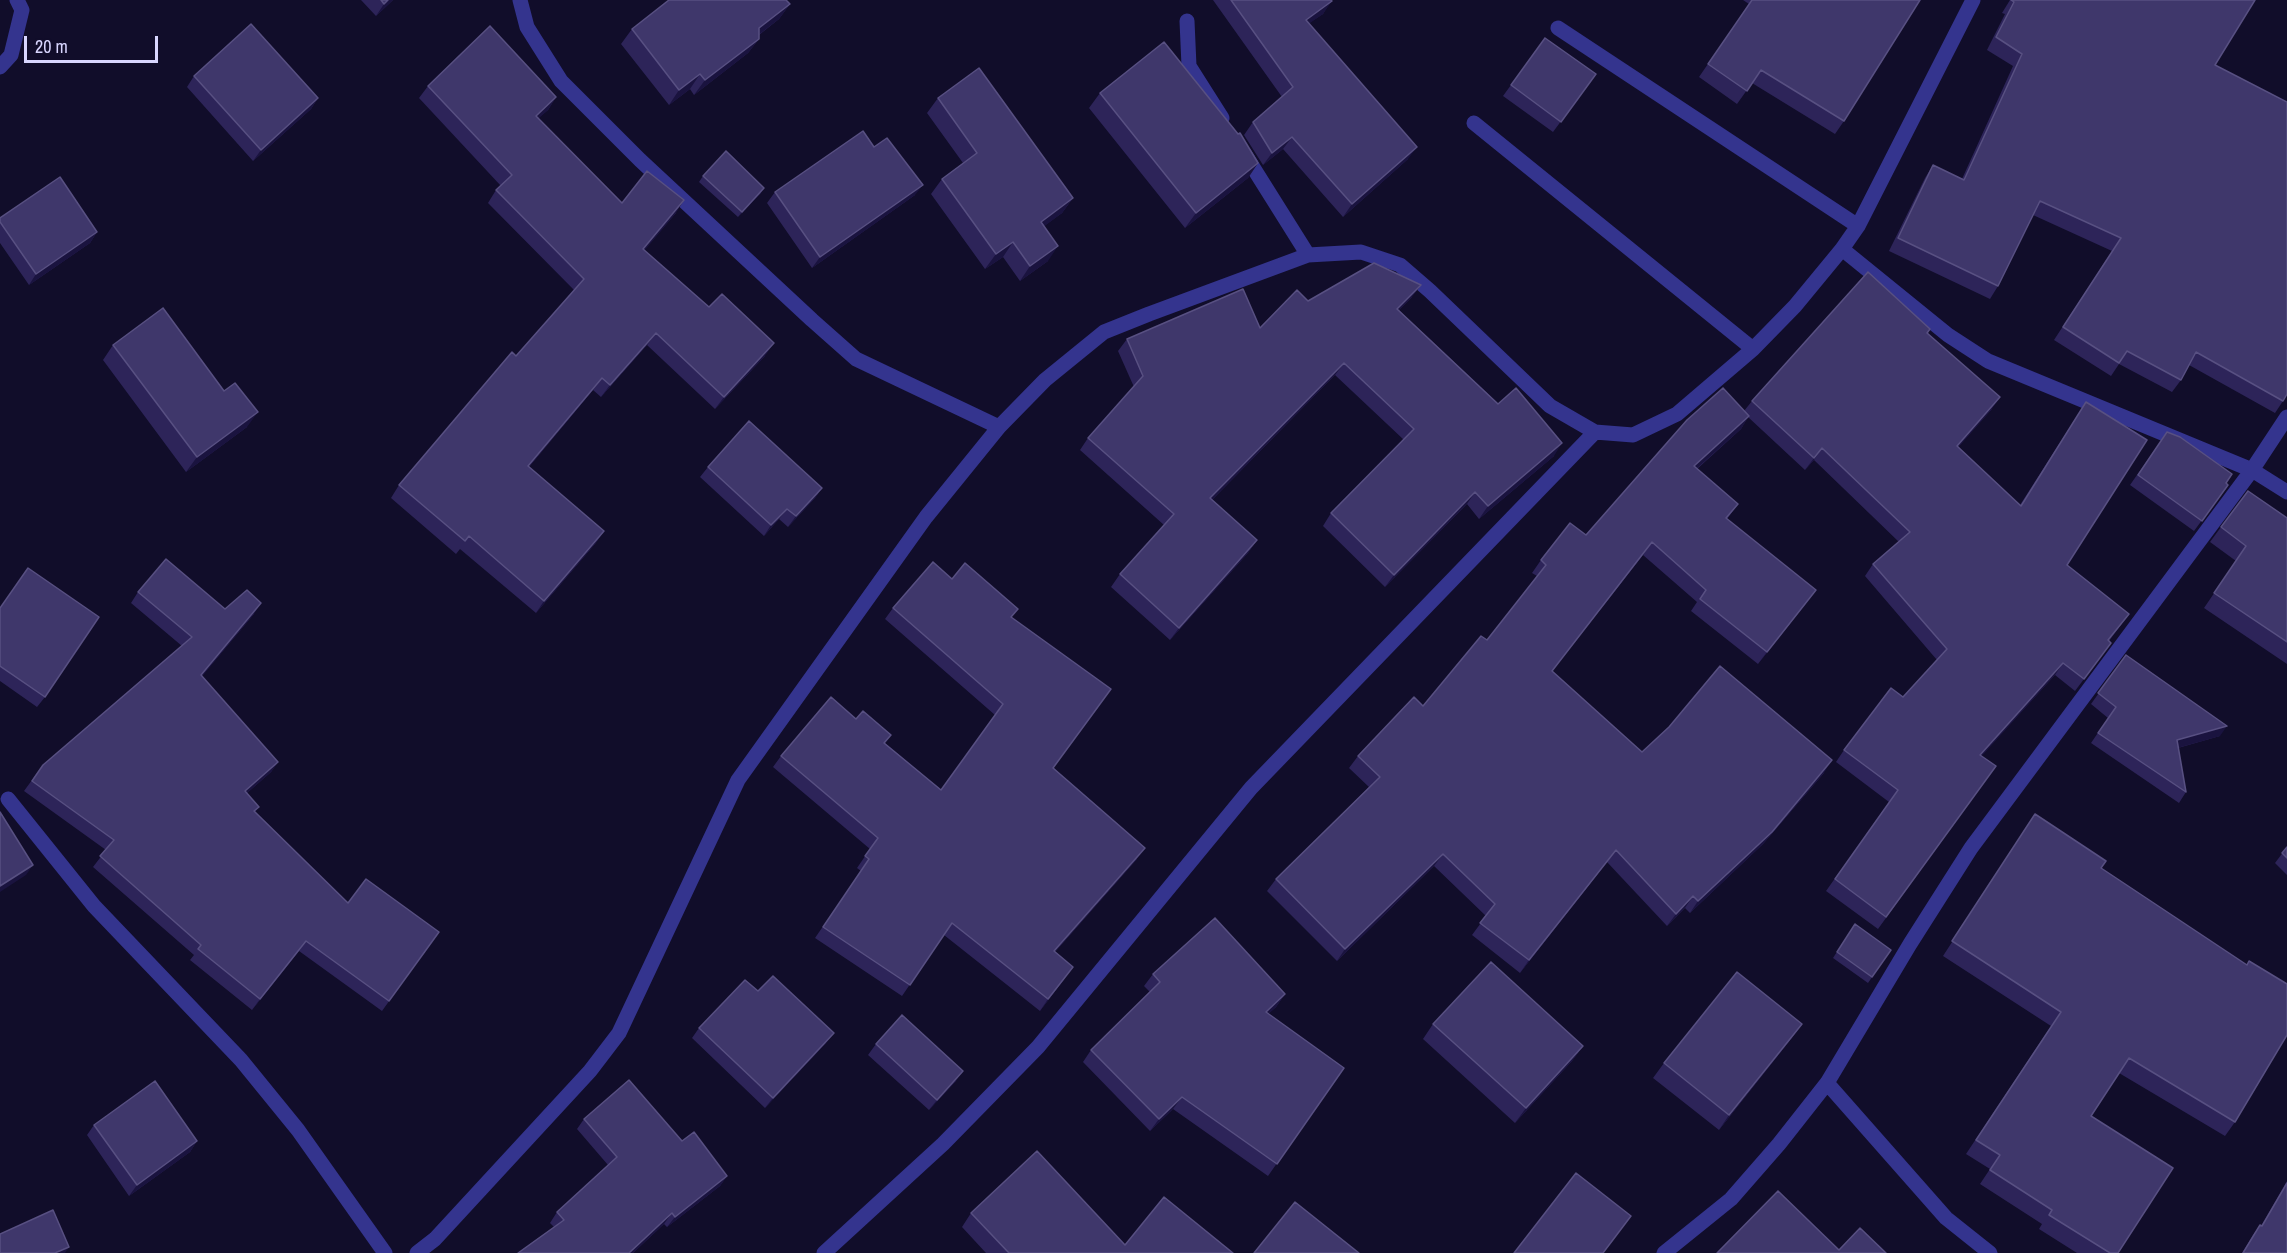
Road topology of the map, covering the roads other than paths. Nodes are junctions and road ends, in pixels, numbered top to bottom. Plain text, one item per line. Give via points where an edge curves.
1 (17, 0) edge
2 (520, 0) edge
3 (1972, 0) edge
4 (1187, 21) dead end
5 (1558, 28) dead end
6 (0, 67) edge
7 (1474, 123) dead end
8 (1858, 226) junction
9 (1842, 249) junction
10 (1308, 255) junction
11 (1753, 349) junction
12 (2287, 417) edge
13 (999, 427) junction
14 (1595, 432) junction
15 (2252, 470) junction
16 (2287, 492) edge
17 (8, 799) dead end
18 (1827, 1083) junction
19 (385, 1253) edge
20 (417, 1253) edge
21 (824, 1253) edge
22 (1664, 1253) edge
23 (1990, 1253) edge

1 - 6 street via 22,10 11,55
2 - 13 street via 527,27 561,81 812,320 856,359
3 - 8 street
4 - 10 street via 1189,66
5 - 8 street
7 - 11 street
8 - 9 street
9 - 11 street
9 - 15 street via 1948,335 1988,361
10 - 13 street via 1104,332 1045,380
10 - 14 street via 1361,252 1400,265 1550,406
11 - 14 street via 1677,414 1633,435
12 - 15 street
13 - 20 street via 926,517 738,780 619,1032 590,1071 435,1239
14 - 21 street via 1251,789 1038,1047 944,1144
15 - 16 street
15 - 18 street via 1971,848
17 - 19 street via 94,906 241,1060 298,1130
18 - 22 street via 1731,1199
18 - 23 street via 1946,1218

